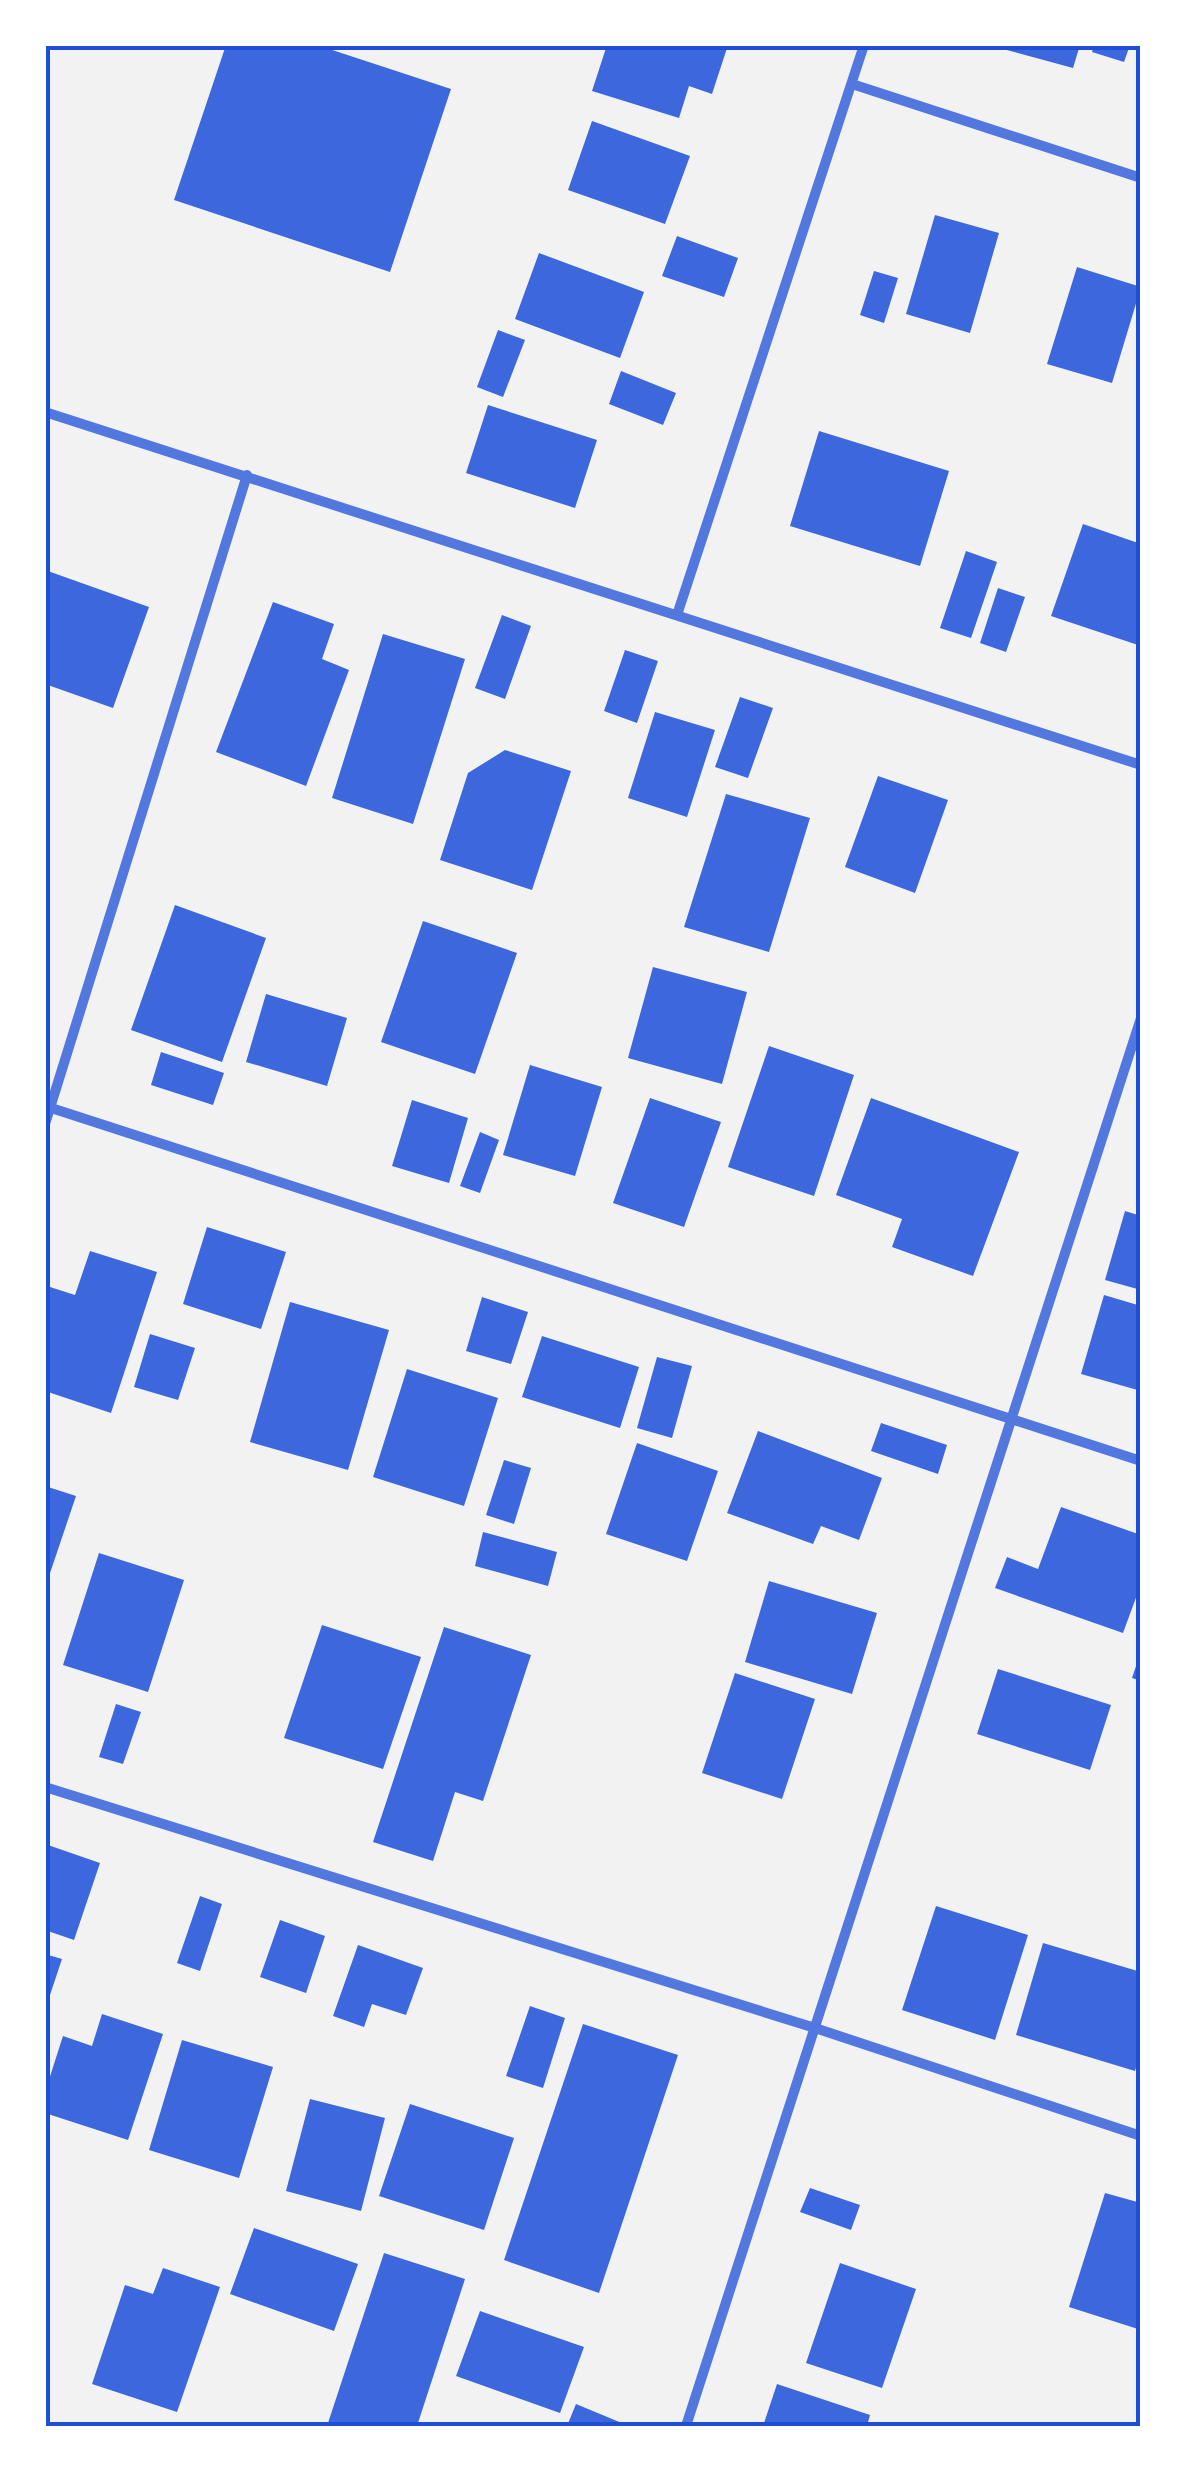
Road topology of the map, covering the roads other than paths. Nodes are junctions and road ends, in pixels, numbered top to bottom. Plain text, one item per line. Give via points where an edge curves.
1 (864, 45) edge
2 (852, 84) junction
3 (1141, 178) edge
4 (45, 412) edge
5 (247, 476) junction
6 (677, 615) junction
7 (1141, 765) edge
8 (1141, 1018) edge
9 (48, 1107) edge
10 (45, 1124) edge
11 (1014, 1418) junction
12 (1141, 1462) edge
13 (45, 1787) edge
14 (815, 2028) junction
15 (1141, 2136) edge
16 (686, 2426) edge

1 - 2 street
2 - 3 street
2 - 6 street
4 - 5 street
5 - 6 street
5 - 9 street
6 - 7 street
8 - 11 street
9 - 10 street
9 - 11 street
11 - 12 street
11 - 14 street
13 - 14 street
14 - 15 street
14 - 16 street

